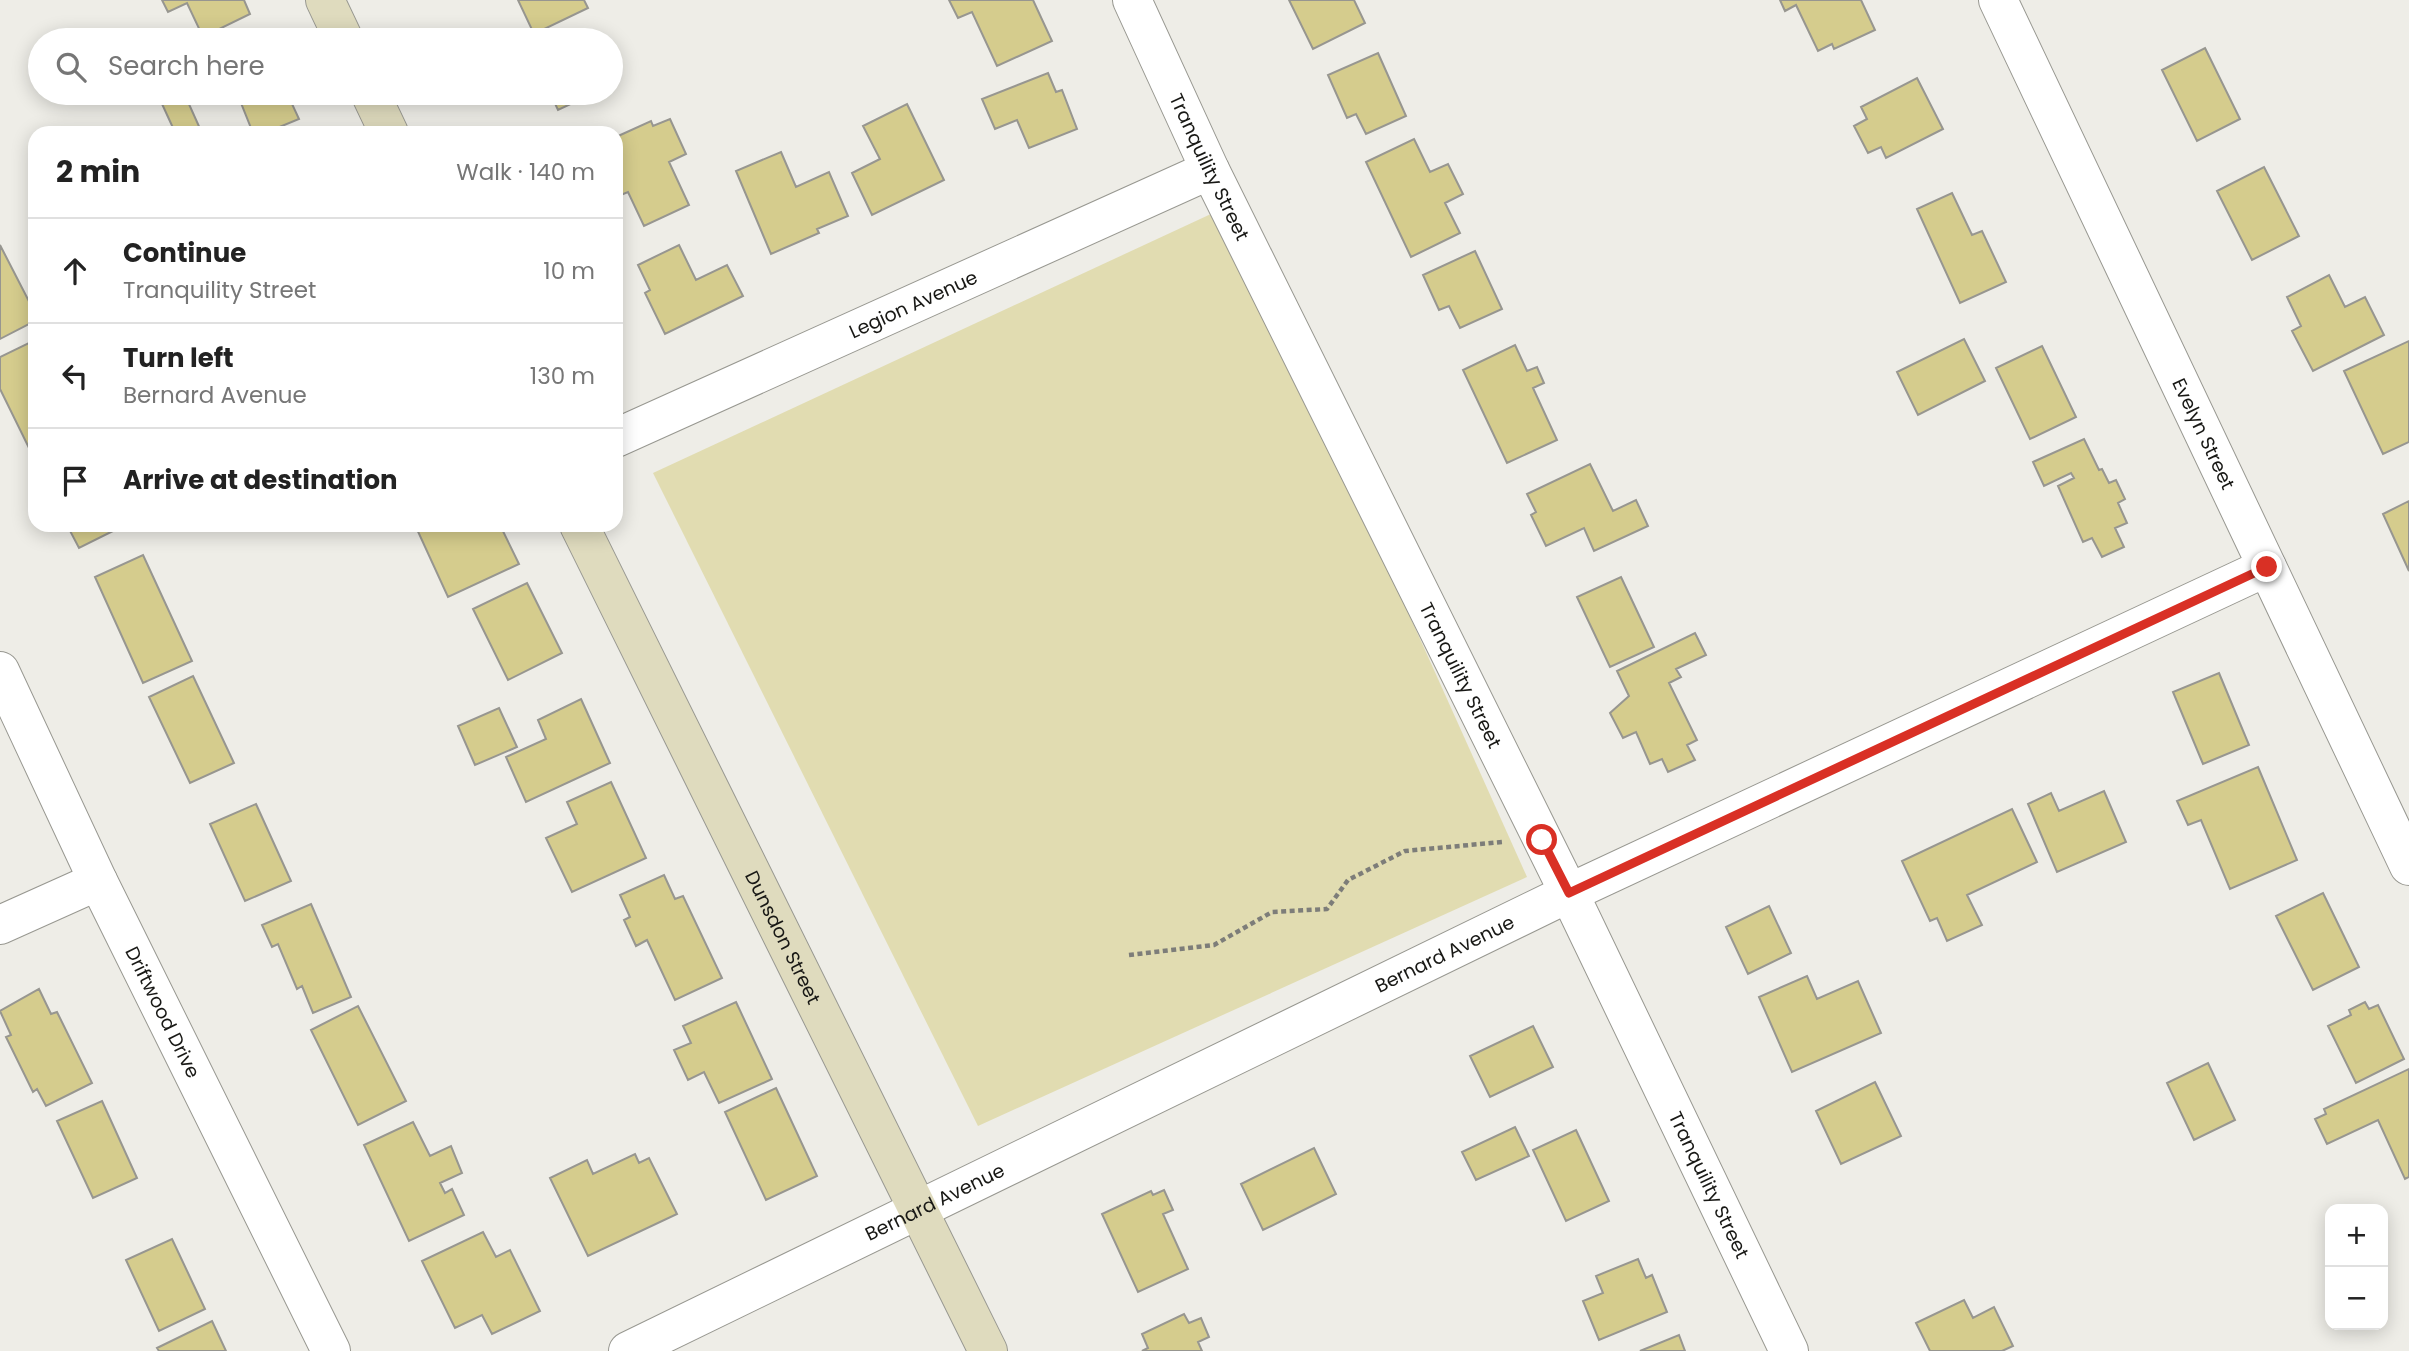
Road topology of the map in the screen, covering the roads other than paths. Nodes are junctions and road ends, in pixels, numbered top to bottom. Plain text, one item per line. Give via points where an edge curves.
1 (325, 0) edge
2 (1132, 0) edge
3 (1998, 0) edge
4 (338, 28) edge
5 (376, 105) edge
6 (386, 126) edge
7 (1210, 170) junction
8 (623, 435) edge
9 (582, 532) edge
10 (2267, 567) junction
11 (0, 671) edge
12 (2409, 866) edge
13 (98, 881) junction
14 (1569, 893) junction
15 (0, 925) edge
16 (919, 1210) junction
17 (331, 1351) edge
18 (628, 1351) edge
19 (988, 1351) edge
20 (1788, 1351) edge

1 - 4 main road
2 - 7 street, Tranquility Street
3 - 10 street, Evelyn Street
5 - 6 main road
7 - 8 street, Legion Avenue
7 - 14 street, Tranquility Street
9 - 16 main road, Dunsdon Street
10 - 12 street, Evelyn Street
10 - 14 street, Bernard Avenue
11 - 13 street, Driftwood Drive
13 - 15 street
13 - 17 street, Driftwood Drive
14 - 16 street, Bernard Avenue
14 - 20 street, Tranquility Street
16 - 18 street, Bernard Avenue
16 - 19 main road, Dunsdon Street

